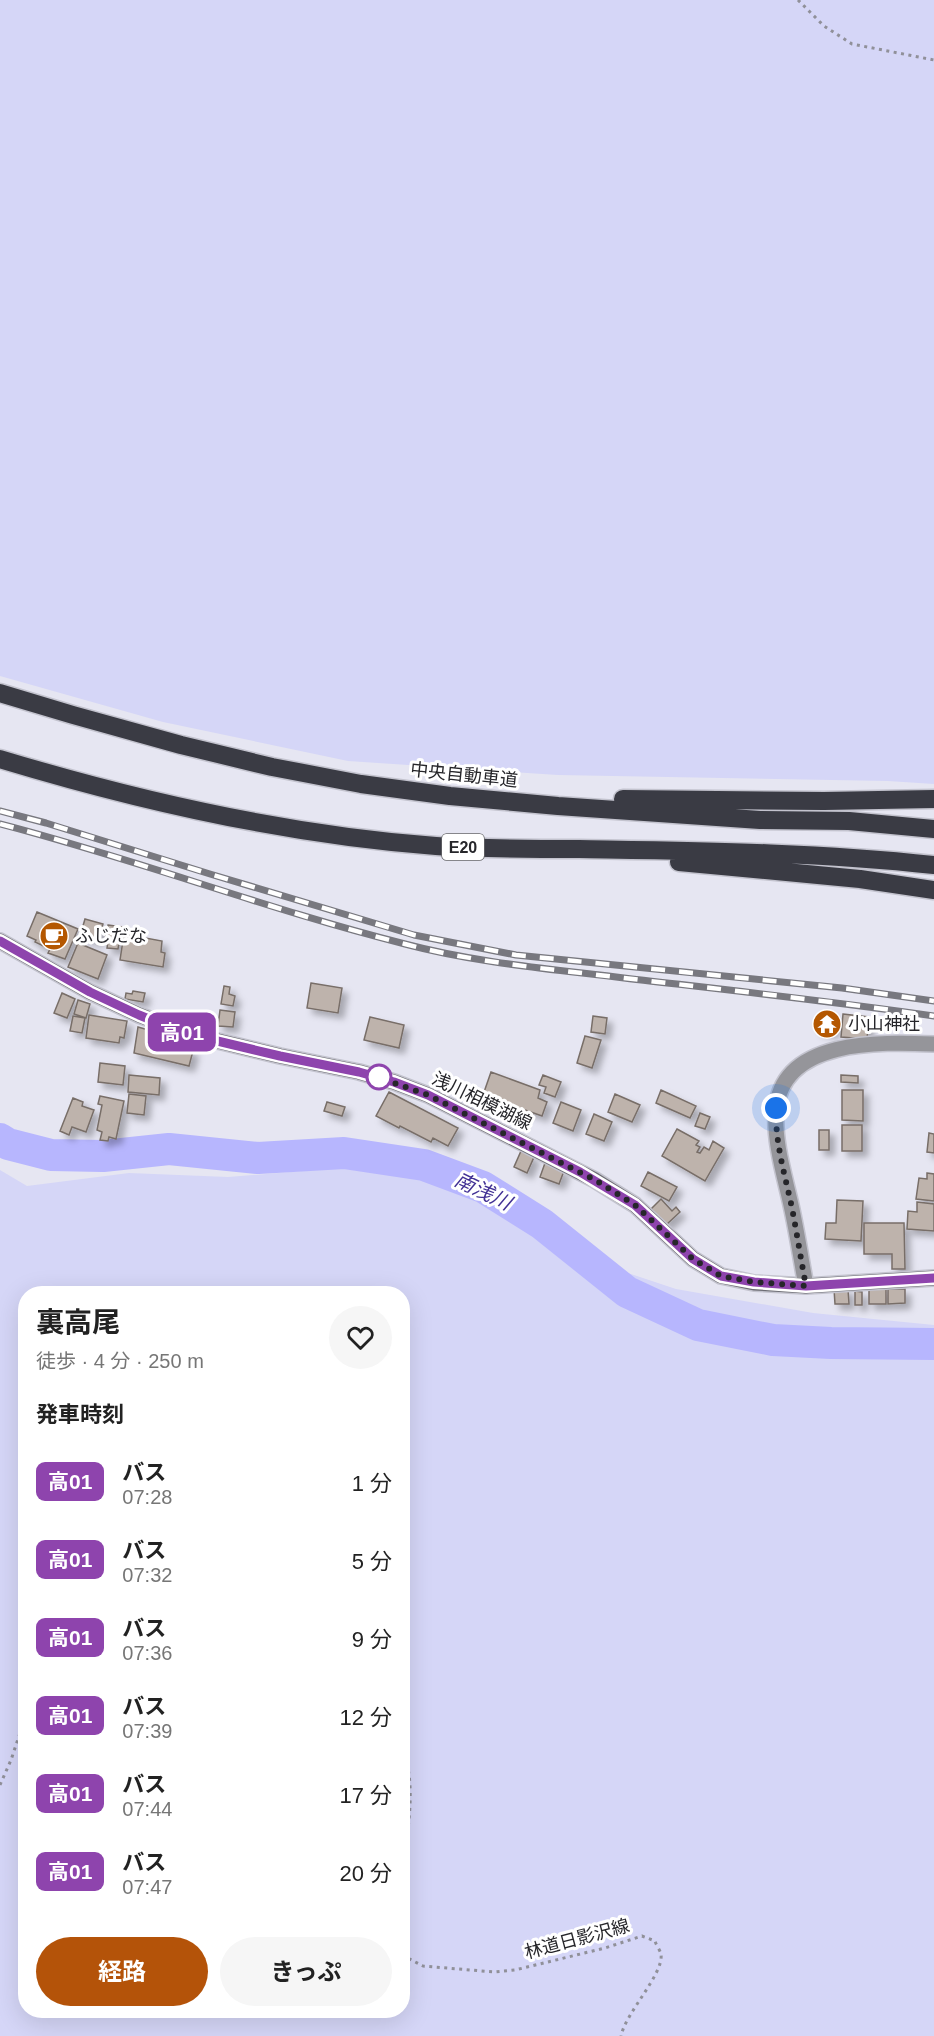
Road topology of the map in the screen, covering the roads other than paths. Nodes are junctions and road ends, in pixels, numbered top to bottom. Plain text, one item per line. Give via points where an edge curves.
1 (0, 693) edge
2 (0, 759) edge
3 (450, 796) junction
4 (934, 799) edge
5 (934, 829) edge
6 (527, 849) junction
7 (934, 866) edge
8 (934, 890) edge
9 (0, 941) edge
10 (934, 1044) edge
11 (934, 1278) edge
12 (806, 1286) junction

1 - 3 highway, 中央自動車道 via 272,767
2 - 6 highway, E20 via 163,803 246,820 437,846
3 - 4 highway
3 - 5 highway, 中央自動車道
6 - 7 highway, E20 via 806,855
6 - 8 highway via 860,879
9 - 12 main road, 浅川相模湖線 via 90,992 184,1033 359,1072 428,1095 635,1205 693,1259 721,1276
10 - 12 street via 897,1043 832,1050 810,1058 782,1086 776,1108 779,1152
11 - 12 main road, 浅川相模湖線

